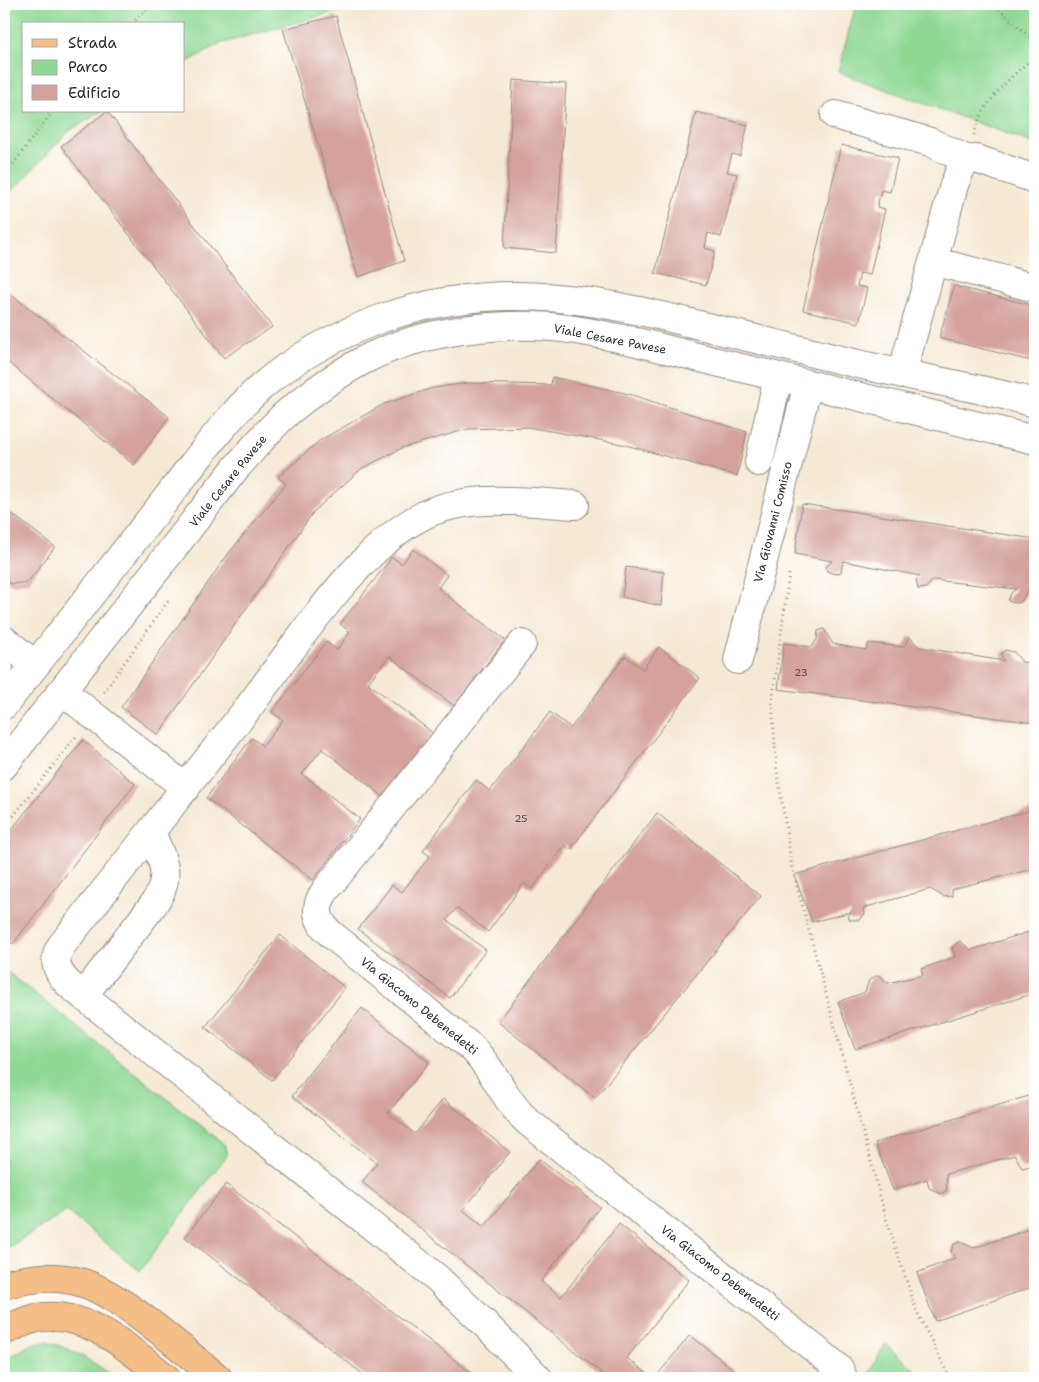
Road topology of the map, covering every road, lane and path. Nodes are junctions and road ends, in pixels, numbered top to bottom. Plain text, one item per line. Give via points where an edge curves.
1 (151, 4) edge
2 (990, 4) edge
3 (134, 22) edge
4 (1035, 42) edge
5 (1035, 56) edge
6 (52, 112) edge
7 (835, 116) dead end
8 (968, 160) junction
9 (4, 176) edge
10 (1035, 179) edge
11 (933, 261) junction
12 (1035, 288) edge
13 (518, 295) junction
14 (519, 326) junction
15 (902, 374) junction
16 (778, 377) junction
17 (808, 384) junction
18 (1035, 403) edge
19 (1035, 440) edge
20 (759, 462) dead end
21 (194, 464) junction
22 (223, 485) junction
23 (575, 505) dead end
24 (790, 568) dead end
25 (169, 599) dead end
26 (4, 640) edge
27 (522, 644) dead end
28 (738, 660) dead end
29 (35, 665) junction
30 (96, 690) dead end
31 (62, 691) junction
32 (4, 705) edge
33 (75, 729) dead end
34 (4, 765) edge
35 (186, 788) junction
36 (4, 828) edge
37 (151, 832) junction
38 (83, 996) junction
39 (4, 1285) edge
40 (4, 1331) edge
41 (166, 1378) edge
42 (218, 1378) edge
43 (538, 1378) edge
44 (843, 1378) edge
45 (950, 1378) edge

1 - 3 path
2 - 4 path
5 - 8 path via 1008,80 978,117
6 - 9 path
7 - 8 street via 930,142
8 - 10 street via 985,161
8 - 11 street via 954,185
11 - 12 street
11 - 15 street
13 - 14 street
13 - 15 street via 620,306
13 - 21 street via 456,298 421,306 325,343 250,397
14 - 16 street, Viale Cesare Pavese via 569,329
14 - 22 street, Viale Cesare Pavese via 437,335 363,360 286,414
15 - 18 street via 992,391
16 - 17 street, Viale Cesare Pavese
16 - 20 street
17 - 19 street, Viale Cesare Pavese
17 - 28 street, Via Giovanni Comisso
21 - 22 street
21 - 29 street
22 - 31 street, Viale Cesare Pavese
23 - 35 street via 492,502 456,505 422,516 400,529 341,587
24 - 45 path via 772,703 777,771 792,867 886,1218 916,1310
25 - 30 path via 102,695
26 - 29 street
27 - 44 street, Via Giacomo Debenedetti via 325,891 317,908 319,920 332,935 471,1047 527,1121 830,1360
29 - 32 street
31 - 34 street, Viale Cesare Pavese
31 - 35 street
33 - 36 path via 79,732
35 - 37 street
37 - 38 street via 164,866 162,889
37 - 38 street via 58,952 58,971
38 - 43 street via 437,1278
39 - 42 main road via 29,1278 84,1283 113,1298
40 - 41 main road via 35,1319 70,1319 114,1340

